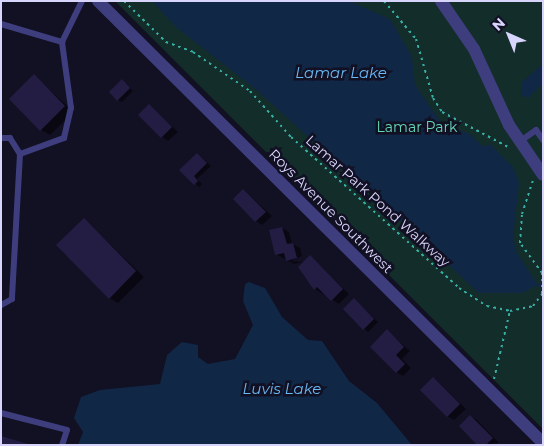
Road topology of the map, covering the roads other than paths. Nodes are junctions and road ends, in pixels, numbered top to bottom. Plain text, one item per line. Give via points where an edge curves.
1 (82, 1) edge
2 (98, 1) edge
3 (441, 1) edge
4 (1, 24) edge
5 (62, 42) junction
6 (1, 138) edge
7 (543, 140) edge
8 (516, 147) junction
9 (20, 154) junction
10 (543, 175) edge
11 (1, 305) edge
12 (1, 413) edge
13 (543, 443) edge
14 (62, 445) edge

1 - 5 lane
2 - 13 street, Roys Avenue Southwest
3 - 8 street via 474,49
4 - 5 lane
5 - 9 lane via 71,108 64,138
6 - 9 lane via 10,138
7 - 8 lane via 536,130
8 - 10 street
9 - 11 lane via 12,299
12 - 14 lane via 66,430

